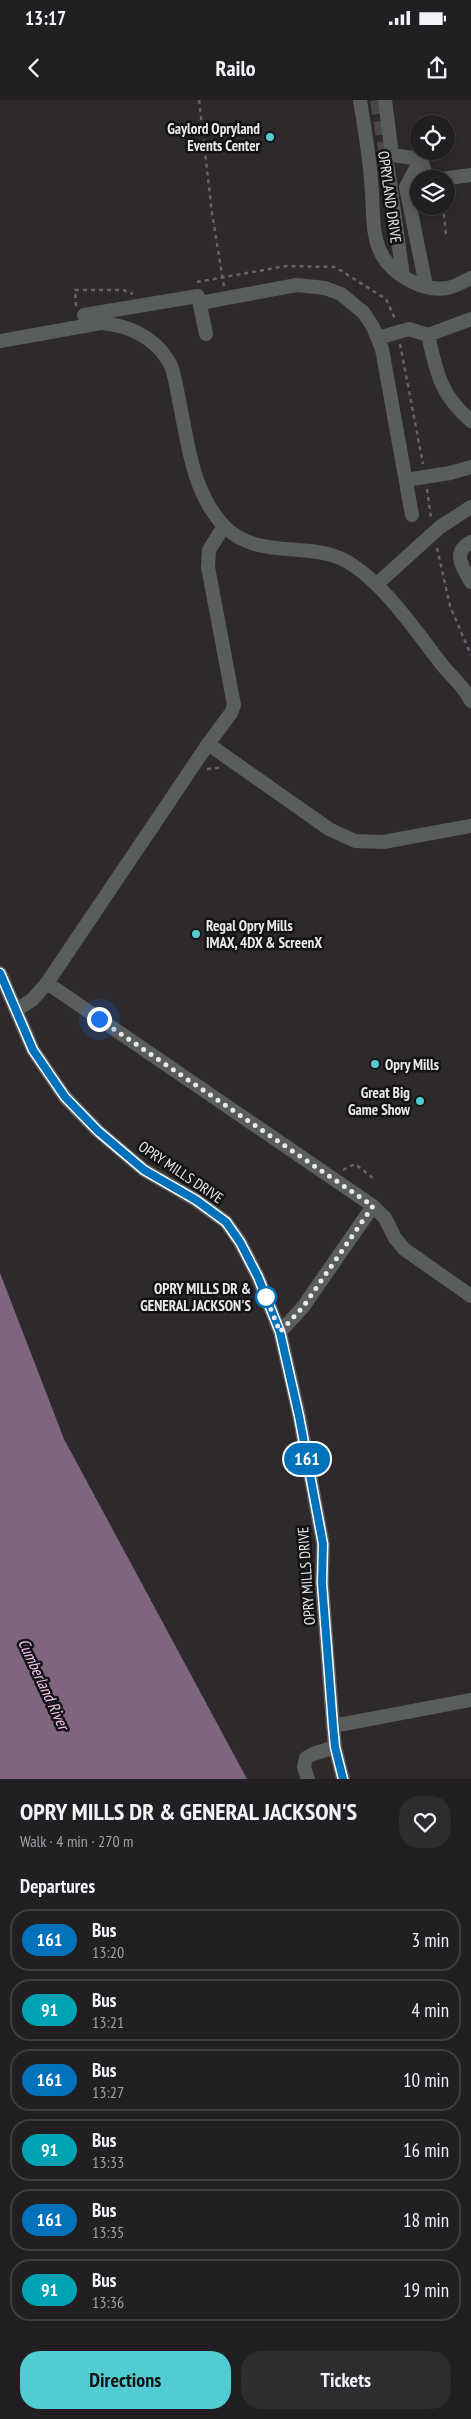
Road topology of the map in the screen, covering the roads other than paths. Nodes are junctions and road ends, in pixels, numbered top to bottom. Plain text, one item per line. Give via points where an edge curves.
1 (360, 100) edge
2 (385, 100) edge
3 (416, 168) dead end
4 (388, 169) tunnel mouth
5 (424, 170) edge
6 (471, 175) edge
7 (455, 177) edge
8 (403, 276) junction
9 (471, 278) edge
10 (426, 286) junction
11 (199, 300) junction
12 (471, 319) edge
13 (81, 320) junction
14 (206, 334) dead end
15 (428, 335) junction
16 (378, 338) junction
17 (0, 341) edge
18 (471, 421) edge
19 (471, 468) edge
20 (406, 480) junction
21 (471, 506) edge
22 (412, 515) dead end
23 (224, 526) junction
24 (471, 542) edge
25 (471, 582) edge
26 (377, 584) junction
27 (471, 701) edge
28 (208, 744) junction
29 (471, 826) edge
30 (0, 973) edge
31 (47, 983) junction
32 (16, 1010) junction
33 (373, 1206) junction
34 (471, 1296) edge
35 (280, 1332) junction
36 (471, 1700) edge
37 (333, 1726) junction
38 (335, 1747) junction
39 (308, 1779) edge
40 (343, 1779) edge

1 - 8 lane, OPRYLAND DRIVE via 376,238 382,256
2 - 5 lane via 392,155 421,158
3 - 10 lane via 406,187
4 - 8 lane
6 - 7 lane
8 - 10 lane, OPRYLAND DRIVE
9 - 10 lane, OPRYLAND DRIVE via 446,288
11 - 13 lane
11 - 14 lane
11 - 16 lane via 298,285 326,288 352,302 364,313
12 - 15 lane
13 - 17 lane
13 - 23 lane via 117,324 129,329 148,339 168,360 200,490
15 - 16 lane via 409,329
15 - 18 lane via 441,383 454,406
16 - 20 lane
19 - 20 lane
20 - 22 lane
21 - 26 lane via 434,533
23 - 26 lane via 234,535 258,545 294,552 317,552 342,560
23 - 28 lane via 209,550 208,567 234,705
24 - 25 lane via 460,552 459,561
26 - 27 lane
28 - 29 lane via 329,829 355,840 383,842
28 - 31 lane
30 - 32 lane, OPRY MILLS DRIVE
31 - 32 lane via 32,1000
31 - 33 lane
32 - 35 lane, OPRY MILLS DRIVE via 33,1050 65,1097 144,1170 196,1200 226,1222 258,1277
33 - 34 lane via 385,1218 404,1249
33 - 35 lane via 303,1307
35 - 37 lane, OPRY MILLS DRIVE via 323,1544 322,1583
36 - 37 lane
37 - 38 lane, OPRY MILLS DRIVE
38 - 39 lane via 306,1758 304,1767
38 - 40 lane, OPRY MILLS DRIVE

